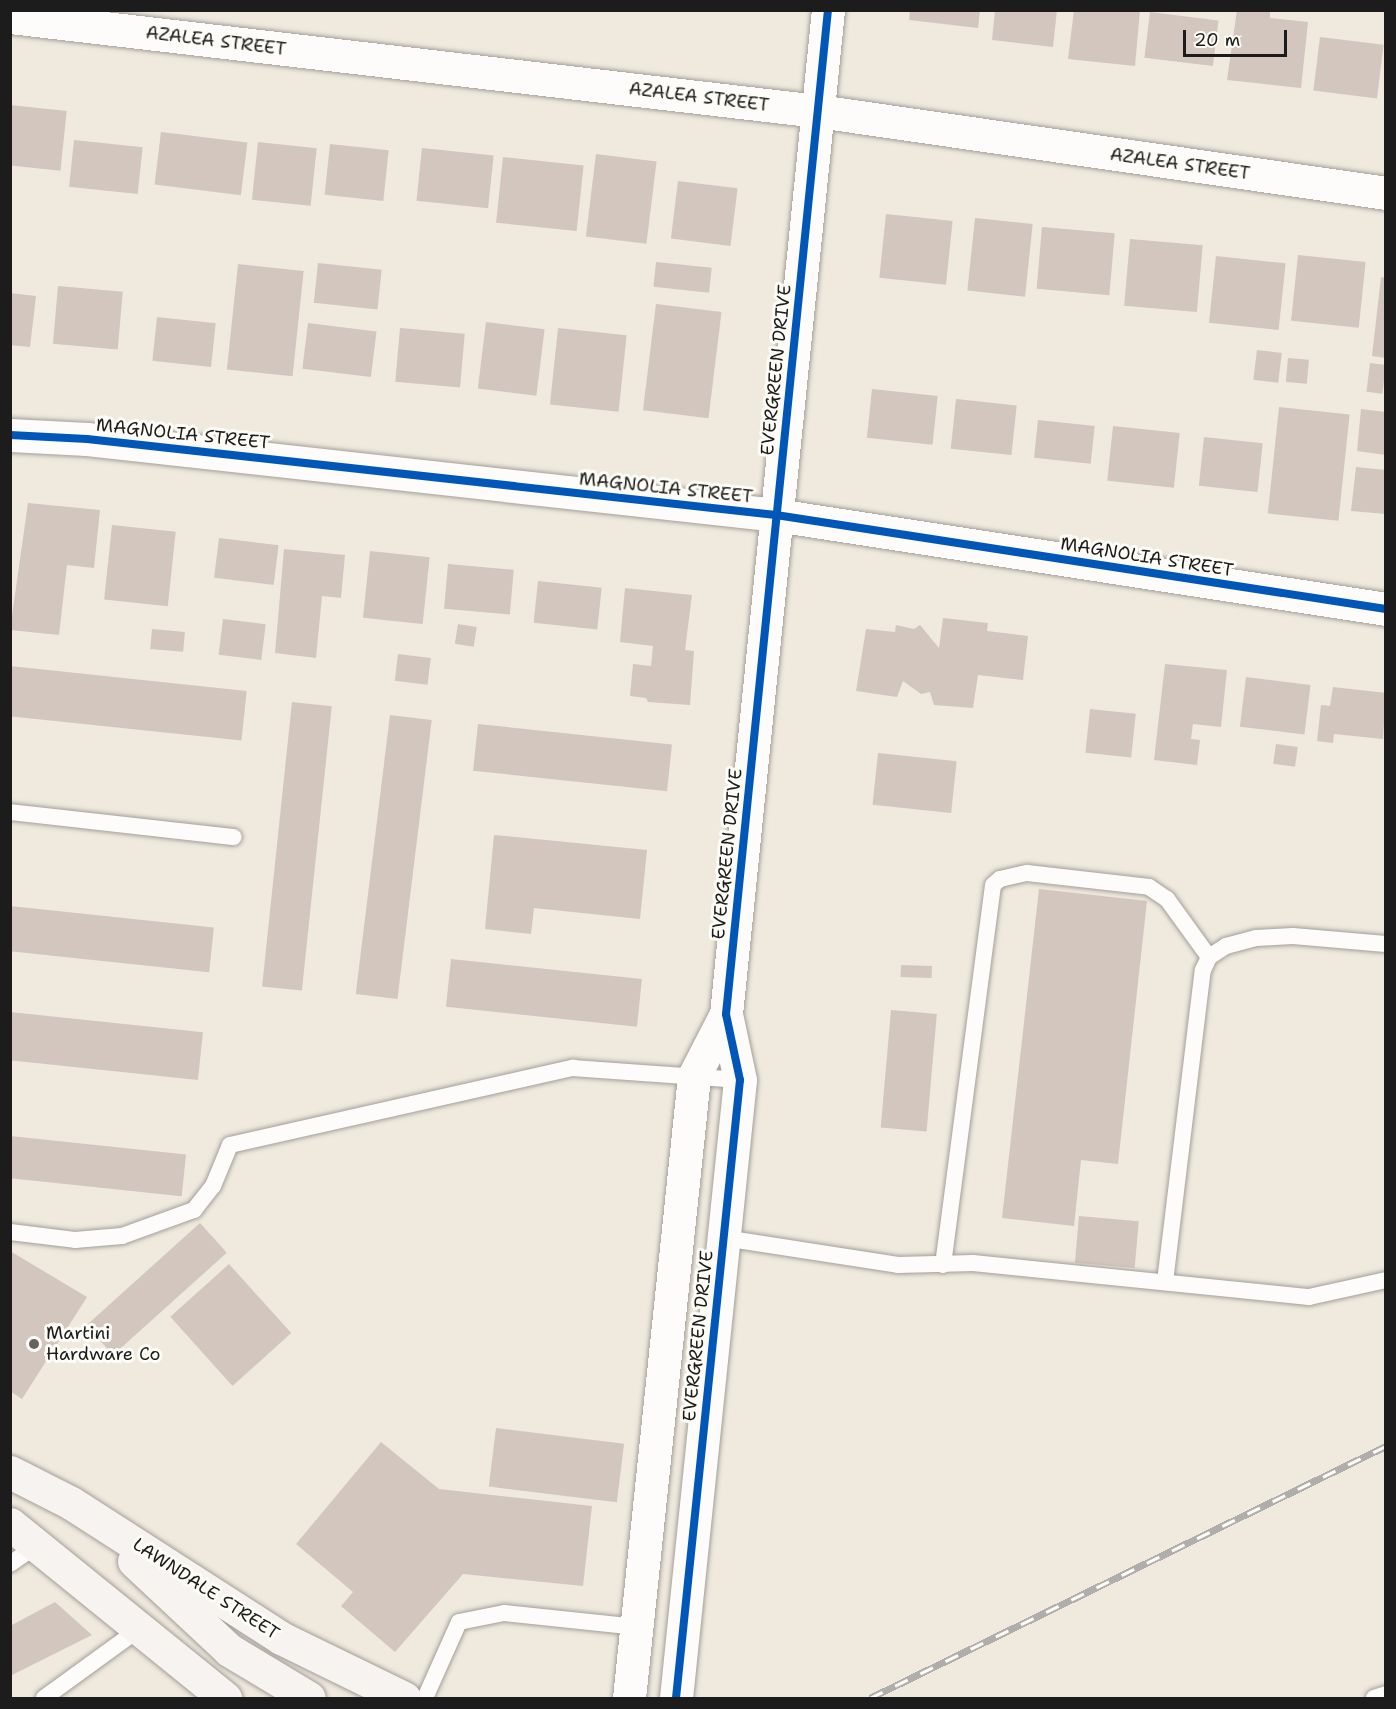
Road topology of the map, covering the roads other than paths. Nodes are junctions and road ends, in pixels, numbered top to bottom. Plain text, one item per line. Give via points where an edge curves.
1 (828, 10) edge
2 (10, 17) edge
3 (818, 111) junction
4 (1386, 194) edge
5 (10, 435) edge
6 (776, 515) junction
7 (1386, 609) edge
8 (10, 812) edge
9 (234, 837) dead end
10 (1386, 944) edge
11 (1209, 957) junction
12 (726, 1014) junction
13 (694, 1076) junction
14 (740, 1080) junction
15 (678, 1231) junction
16 (10, 1232) edge
17 (724, 1239) junction
18 (944, 1265) junction
19 (1386, 1280) edge
20 (1165, 1282) junction
21 (10, 1472) edge
22 (72, 1503) junction
23 (10, 1524) edge
24 (37, 1545) junction
25 (10, 1564) edge
26 (637, 1627) junction
27 (139, 1629) junction
28 (1386, 1694) edge
29 (44, 1698) edge
30 (225, 1698) edge
31 (309, 1698) edge
32 (405, 1698) edge
33 (425, 1698) edge
34 (629, 1698) edge
35 (675, 1698) edge
36 (1374, 1698) edge

1 - 3 street, EVERGREEN DRIVE
2 - 3 street, AZALEA STREET
3 - 4 street, AZALEA STREET
3 - 6 street, EVERGREEN DRIVE
5 - 6 street, MAGNOLIA STREET via 87,439
6 - 7 street, MAGNOLIA STREET
6 - 12 street, EVERGREEN DRIVE
8 - 9 lane
10 - 11 lane via 1293,936 1256,938 1226,946
11 - 18 lane via 1167,899 1149,887 1027,873 1000,879 993,885
11 - 20 lane via 1203,970
12 - 13 street, EVERGREEN DRIVE
12 - 14 street, EVERGREEN DRIVE
13 - 14 lane
13 - 15 street, EVERGREEN DRIVE
13 - 16 lane via 573,1068 230,1145 213,1186 194,1210 122,1236 75,1240
14 - 17 street, EVERGREEN DRIVE
15 - 17 street
15 - 26 street, EVERGREEN DRIVE
17 - 18 lane via 897,1265
17 - 35 street, EVERGREEN DRIVE
18 - 20 lane via 973,1263
19 - 20 lane via 1310,1297
21 - 22 main road, LAWNDALE STREET
22 - 31 main road via 229,1650
22 - 32 main road, LAWNDALE STREET via 282,1638
23 - 24 main road
24 - 25 lane
24 - 27 main road
26 - 33 lane via 504,1613 459,1622
26 - 34 street, EVERGREEN DRIVE
27 - 29 lane
27 - 30 main road
28 - 36 lane

